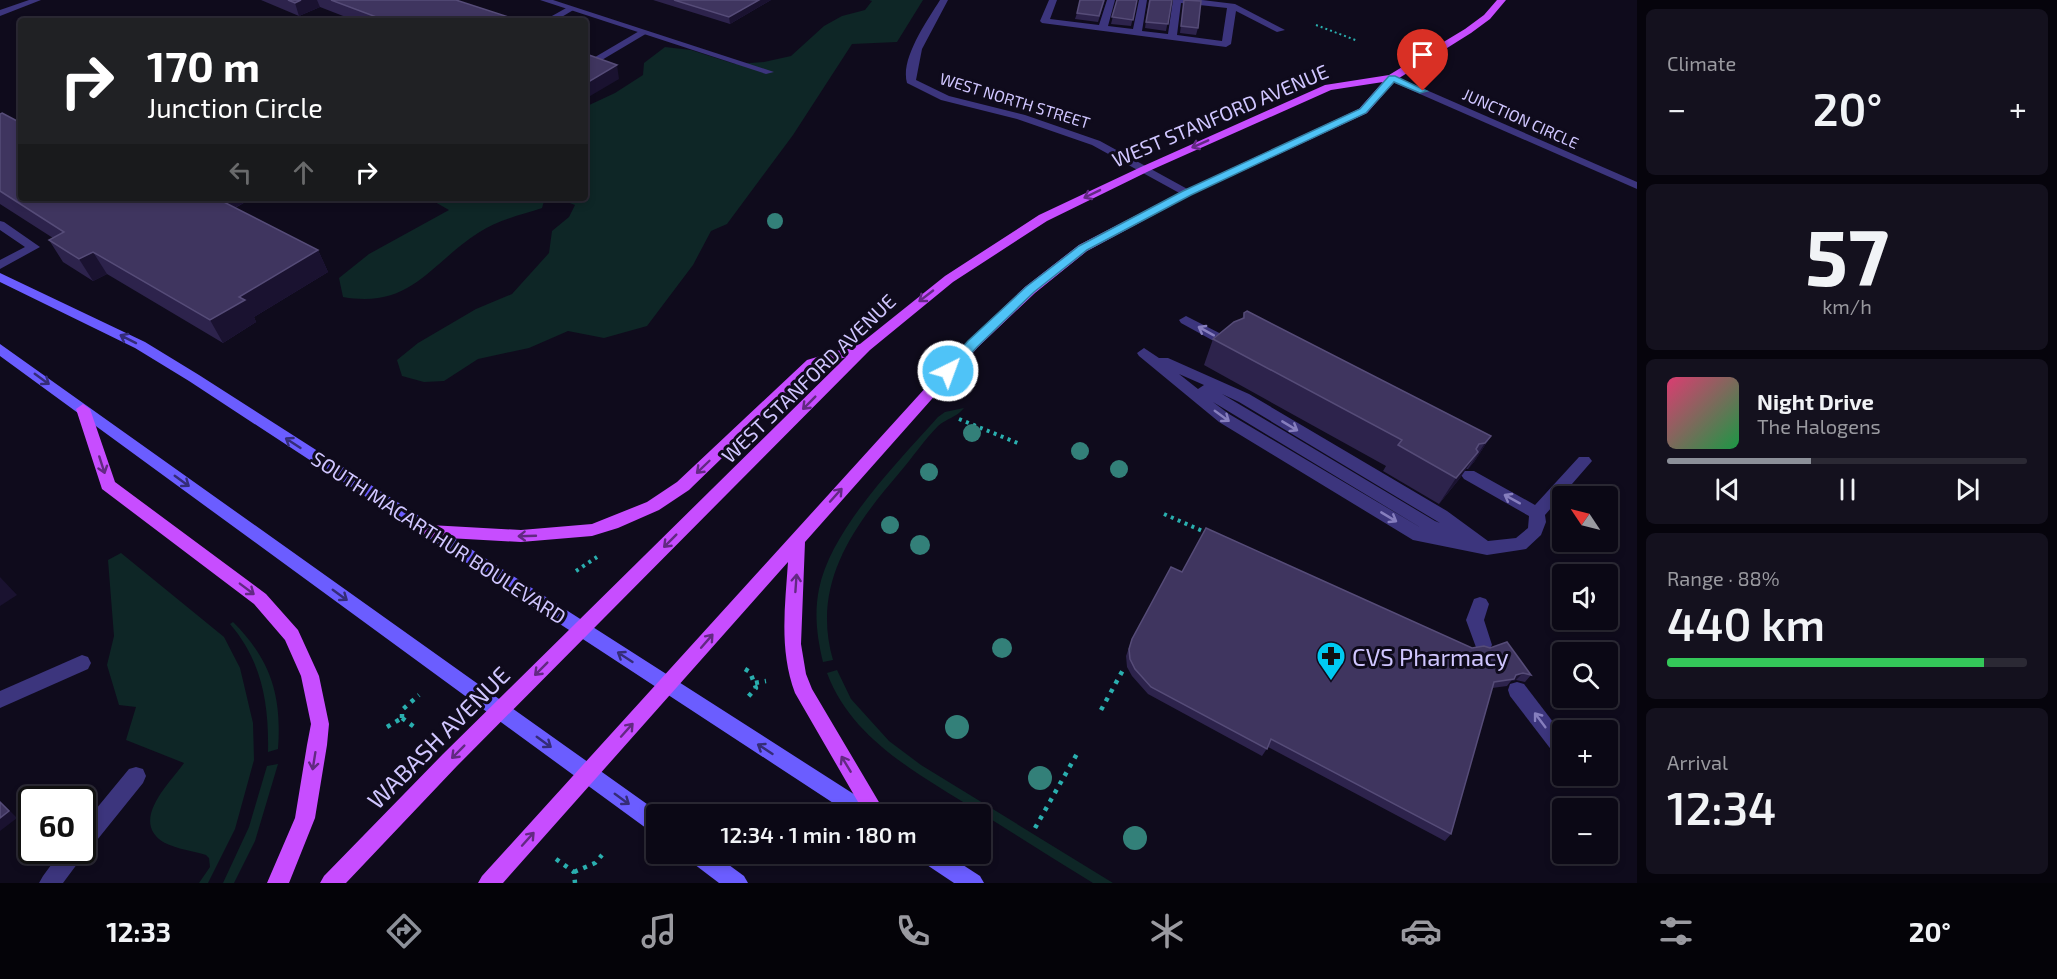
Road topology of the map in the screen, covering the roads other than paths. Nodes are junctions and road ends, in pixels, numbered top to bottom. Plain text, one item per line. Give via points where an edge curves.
1 (37, 0) edge
2 (544, 0) edge
3 (588, 0) edge
4 (944, 0) edge
5 (1053, 0) edge
6 (1111, 0) edge
7 (1143, 0) edge
8 (1178, 0) edge
9 (1502, 0) edge
10 (1233, 6) junction
11 (572, 9) junction
12 (0, 13) edge
13 (554, 18) edge
14 (1103, 28) junction
15 (1280, 30) dead end
16 (644, 32) junction
17 (1137, 33) junction
18 (1172, 37) junction
19 (588, 65) edge
20 (769, 72) dead end
21 (1392, 78) junction
22 (1145, 169) junction
23 (1637, 186) edge
24 (1187, 193) junction
25 (0, 225) edge
26 (0, 265) edge
27 (0, 277) edge
28 (1186, 320) dead end
29 (1226, 342) edge
30 (865, 347) junction
31 (1, 352) edge
32 (83, 409) junction
33 (1584, 461) dead end
34 (1469, 475) edge
35 (1537, 513) junction
36 (430, 531) junction
37 (797, 539) junction
38 (1487, 548) junction
39 (1480, 604) dead end
40 (582, 628) junction
41 (1483, 645) edge
42 (82, 663) dead end
43 (668, 685) junction
44 (1517, 690) dead end
45 (0, 700) edge
46 (500, 711) junction
47 (1552, 736) edge
48 (587, 774) junction
49 (136, 776) dead end
50 (852, 804) edge
51 (870, 804) edge
52 (646, 816) edge
53 (96, 826) edge
54 (65, 864) edge
55 (711, 864) edge
56 (944, 864) edge
57 (51, 883) edge
58 (278, 883) edge
59 (332, 883) edge
60 (489, 883) edge
61 (737, 883) edge
62 (973, 883) edge

1 - 12 street
2 - 11 street
3 - 11 street
4 - 22 street, WEST NORTH STREET via 917,52 910,71 911,81 945,98 1022,117 1087,140
5 - 14 street via 1045,21
6 - 14 street
7 - 17 street
8 - 10 street
8 - 18 street
9 - 21 main road, WEST STANFORD AVENUE via 1468,31
10 - 15 street
10 - 18 street via 1226,44
11 - 13 street
11 - 16 street
14 - 17 street
16 - 19 street
16 - 20 street
17 - 18 street
21 -> 22 main road, WEST STANFORD AVENUE via 1329,87
21 - 23 street, JUNCTION CIRCLE
21 - 24 main road, WEST STANFORD AVENUE via 1363,111
22 - 24 street, WEST NORTH STREET
22 -> 30 main road, WEST STANFORD AVENUE via 1043,218 992,249 940,285
37 -> 24 main road, WEST STANFORD AVENUE via 973,344 1030,290 1083,248
25 - 26 street via 34,247
36 -> 27 main road, SOUTH MACARTHUR BOULEVARD via 140,345
29 -> 28 street
30 -> 36 main road via 812,363 683,486 652,506 612,524 521,536
30 -> 40 main road, WEST STANFORD AVENUE
31 -> 32 main road
32 -> 46 main road
32 -> 58 main road via 108,485 260,599 292,635 310,676 320,724 317,745 305,818
33 - 35 street
35 -> 34 street
35 - 38 street via 1535,531 1520,544
36 - 40 main road, SOUTH MACARTHUR BOULEVARD
43 -> 37 main road, WEST STANFORD AVENUE
51 -> 37 main road via 804,693 797,674 792,644
38 - 38 street via 1419,535 1224,418 1144,353 1244,398 1441,515
39 - 41 street via 1475,620
43 -> 40 main road, SOUTH MACARTHUR BOULEVARD
40 -> 46 main road, WABASH AVENUE
42 - 45 street
48 -> 43 main road
50 -> 43 main road, SOUTH MACARTHUR BOULEVARD
47 -> 44 street
46 -> 48 main road
46 -> 59 main road, WABASH AVENUE
48 -> 52 main road
60 -> 48 main road
49 - 53 street
54 - 57 street
55 - 61 main road
56 - 62 main road

